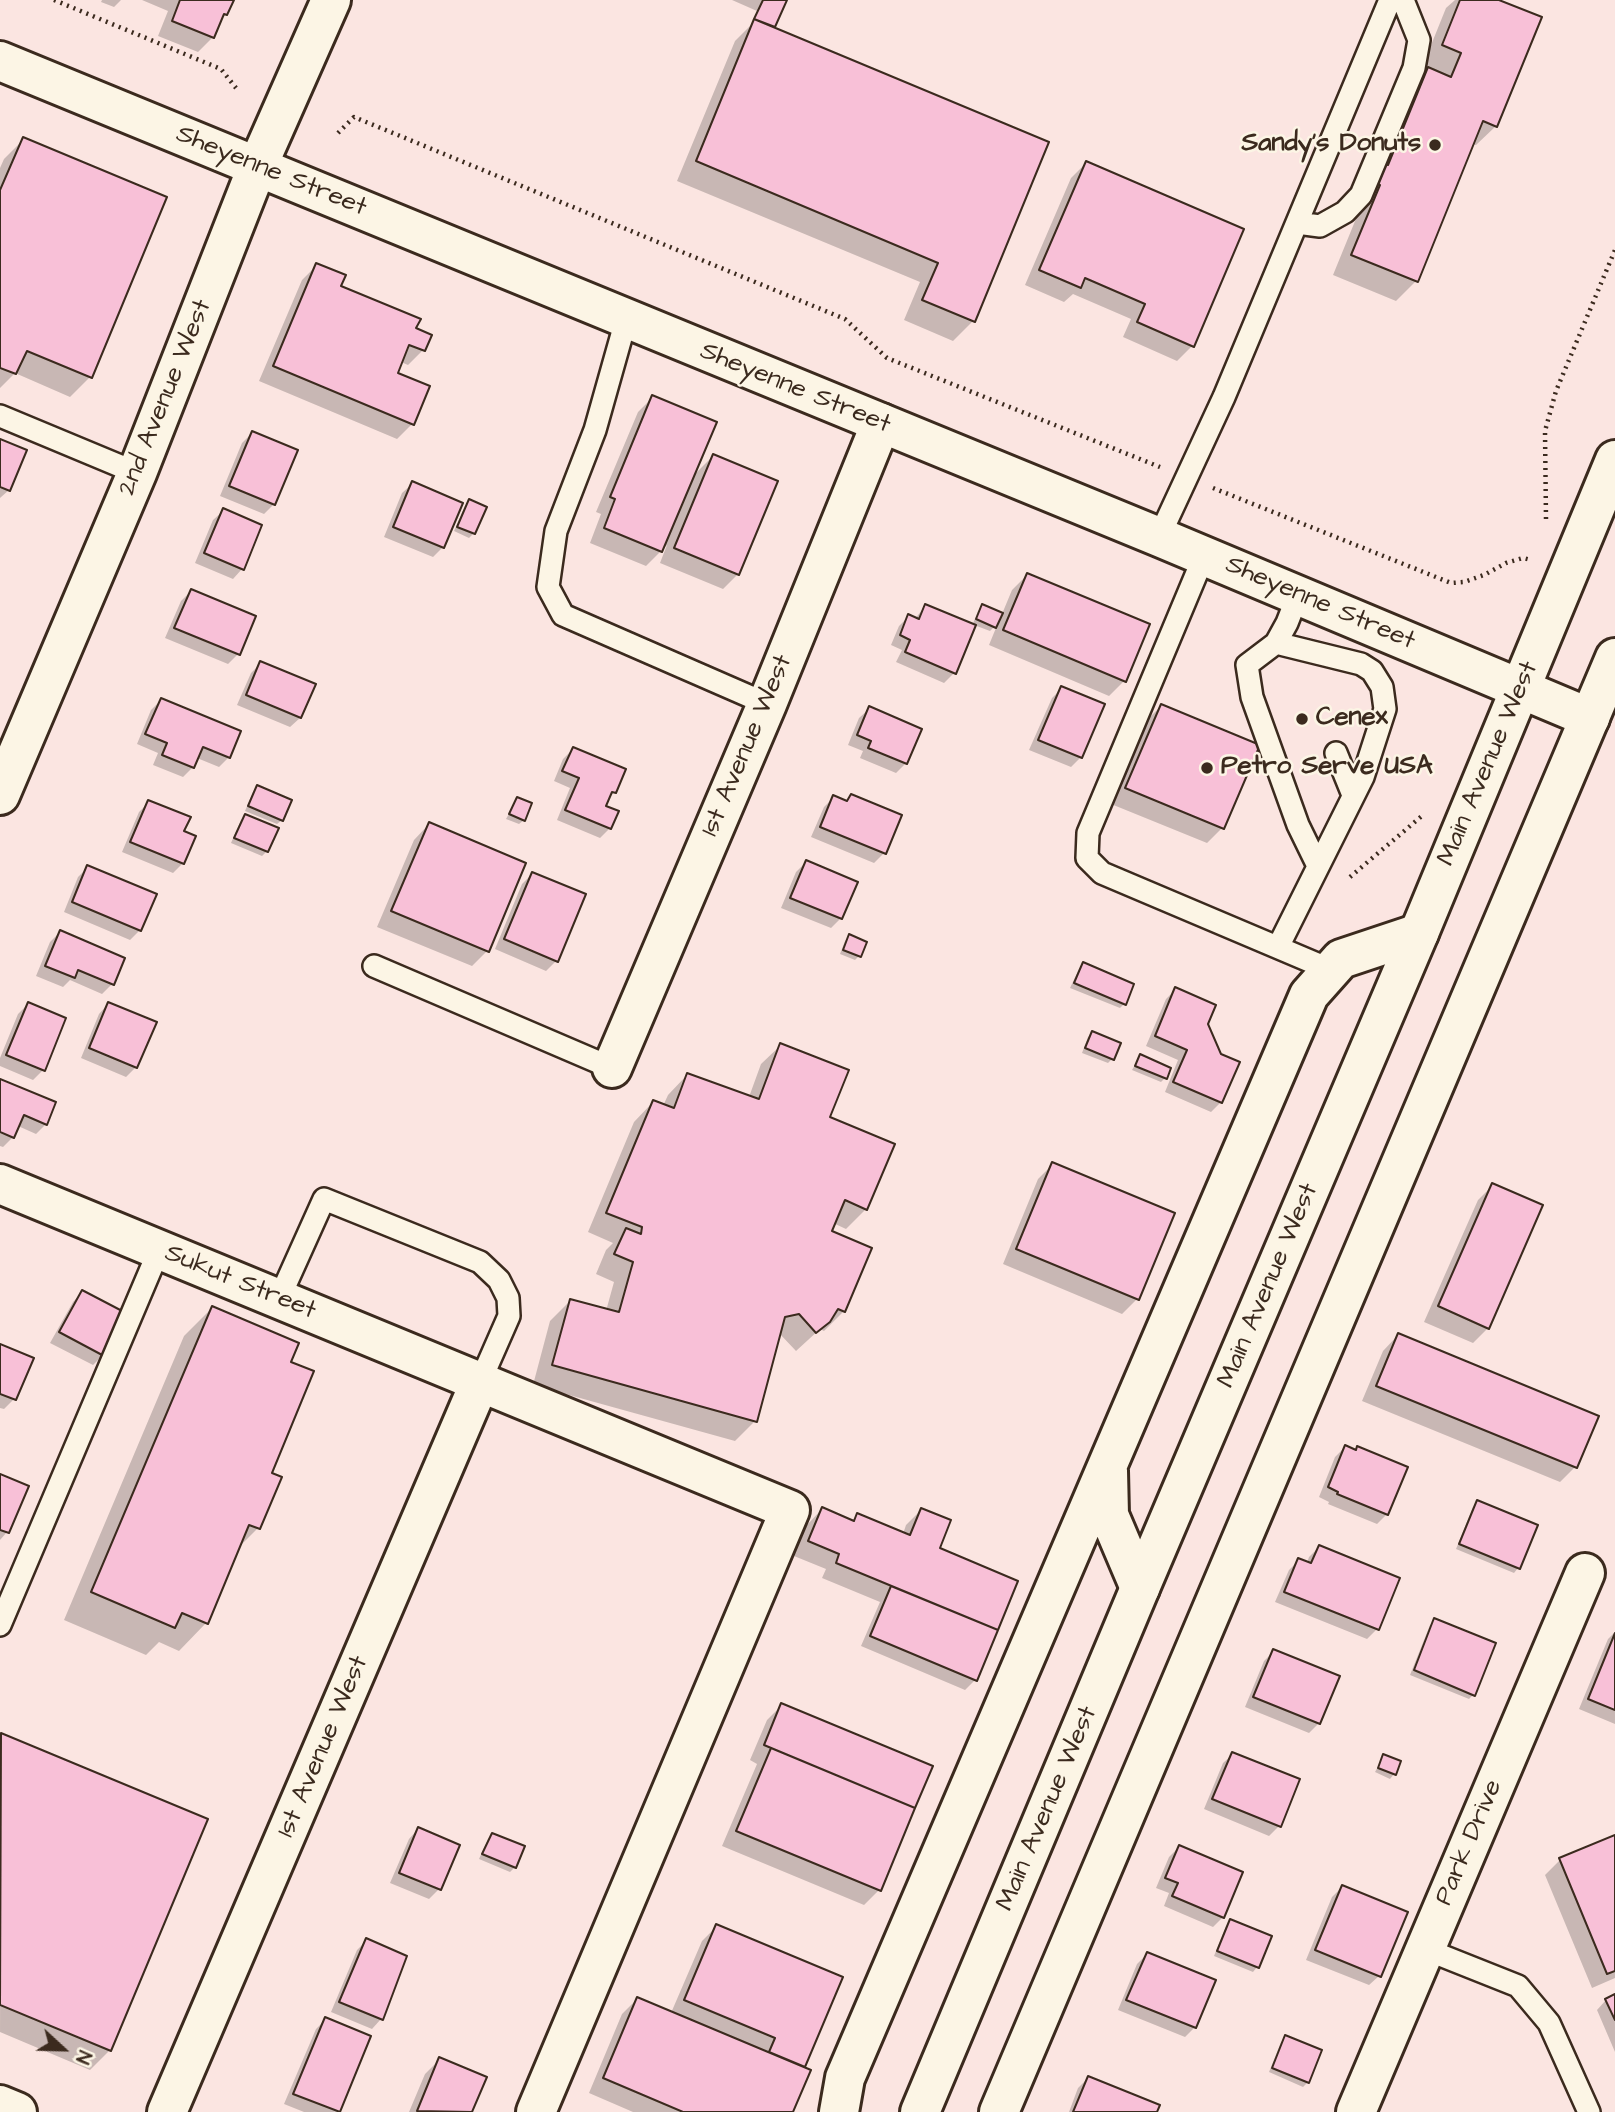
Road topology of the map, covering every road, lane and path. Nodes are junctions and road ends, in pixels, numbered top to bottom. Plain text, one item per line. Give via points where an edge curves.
1 (54, 0) edge
2 (331, 0) edge
3 (1390, 0) edge
4 (1403, 0) edge
5 (0, 61) edge
6 (236, 88) dead end
7 (338, 132) dead end
8 (258, 165) junction
9 (1297, 223) junction
10 (1615, 250) edge
11 (626, 320) junction
12 (0, 416) edge
13 (881, 423) junction
14 (1615, 460) edge
15 (137, 473) junction
16 (1187, 477) junction
17 (1546, 531) dead end
18 (1159, 537) junction
19 (1204, 556) junction
20 (1539, 562) dead end
21 (1298, 595) junction
22 (1291, 652) junction
23 (1615, 658) edge
24 (1521, 688) junction
25 (767, 704) junction
26 (1590, 718) junction
27 (1336, 753) dead end
28 (0, 795) edge
29 (1353, 795) junction
30 (1318, 866) junction
31 (1419, 933) junction
32 (1278, 947) junction
33 (374, 966) dead end
34 (1331, 970) junction
35 (612, 1068) joint
36 (0, 1184) edge
37 (159, 1250) junction
38 (279, 1299) junction
39 (480, 1382) junction
40 (1108, 1465) junction
41 (1585, 1573) dead end
42 (1140, 1588) junction
43 (0, 1625) edge
44 (1425, 1949) junction
45 (0, 2105) edge
46 (17, 2112) edge
47 (167, 2112) edge
48 (536, 2112) edge
49 (839, 2112) edge
50 (920, 2112) edge
51 (999, 2112) edge
52 (1356, 2112) edge
53 (1589, 2112) edge

1 - 6 path via 221,69
2 - 8 street, 2nd Avenue West
3 - 9 lane
4 - 9 lane via 1419,40 1414,68 1361,195 1345,212 1320,226
5 - 8 street, Sheyenne Street
7 - 16 path via 354,117 845,319 887,358
8 - 11 street, Sheyenne Street
8 - 15 street, 2nd Avenue West
9 - 16 lane
10 - 17 path via 1556,391 1545,431
11 - 13 street, Sheyenne Street
11 - 25 lane via 595,430 556,531 548,587 563,615
12 - 15 lane
13 - 18 street, Sheyenne Street
13 - 25 street, 1st Avenue West
14 - 24 street, Main Avenue West
15 - 28 street, 2nd Avenue West
16 - 18 lane
16 - 20 path via 1451,583 1523,558
18 - 19 street, Sheyenne Street
19 - 21 street, Sheyenne Street
19 - 32 lane via 1088,833 1087,858 1102,873
21 - 22 lane via 1287,623
21 - 24 street, Sheyenne Street
22 - 29 lane via 1362,664 1382,687 1385,709
22 - 30 lane via 1247,665 1252,697 1298,825
23 - 26 street
24 - 26 street, Sheyenne Street
24 - 31 street, Main Avenue West
25 - 35 street, 1st Avenue West
26 - 51 street
27 - 29 lane
29 - 30 lane
30 - 32 lane
31 - 34 street via 1340,959
31 - 42 street, Main Avenue West
32 - 34 lane
33 - 35 lane
34 - 40 street via 1309,995
36 - 37 street, Sukut Street
37 - 38 street, Sukut Street
37 - 43 lane
38 - 39 street, Sukut Street
38 - 39 lane via 324,1199 469,1257 499,1280 508,1298 509,1316
39 - 47 street, 1st Avenue West
39 - 48 street, Sukut Street via 790,1510
40 - 42 street via 1109,1515
40 - 49 street via 845,2078
41 - 44 street, Park Drive
42 - 50 street, Main Avenue West
44 - 52 street, Park Drive
44 - 53 lane via 1518,1986 1549,2023
45 - 46 street

